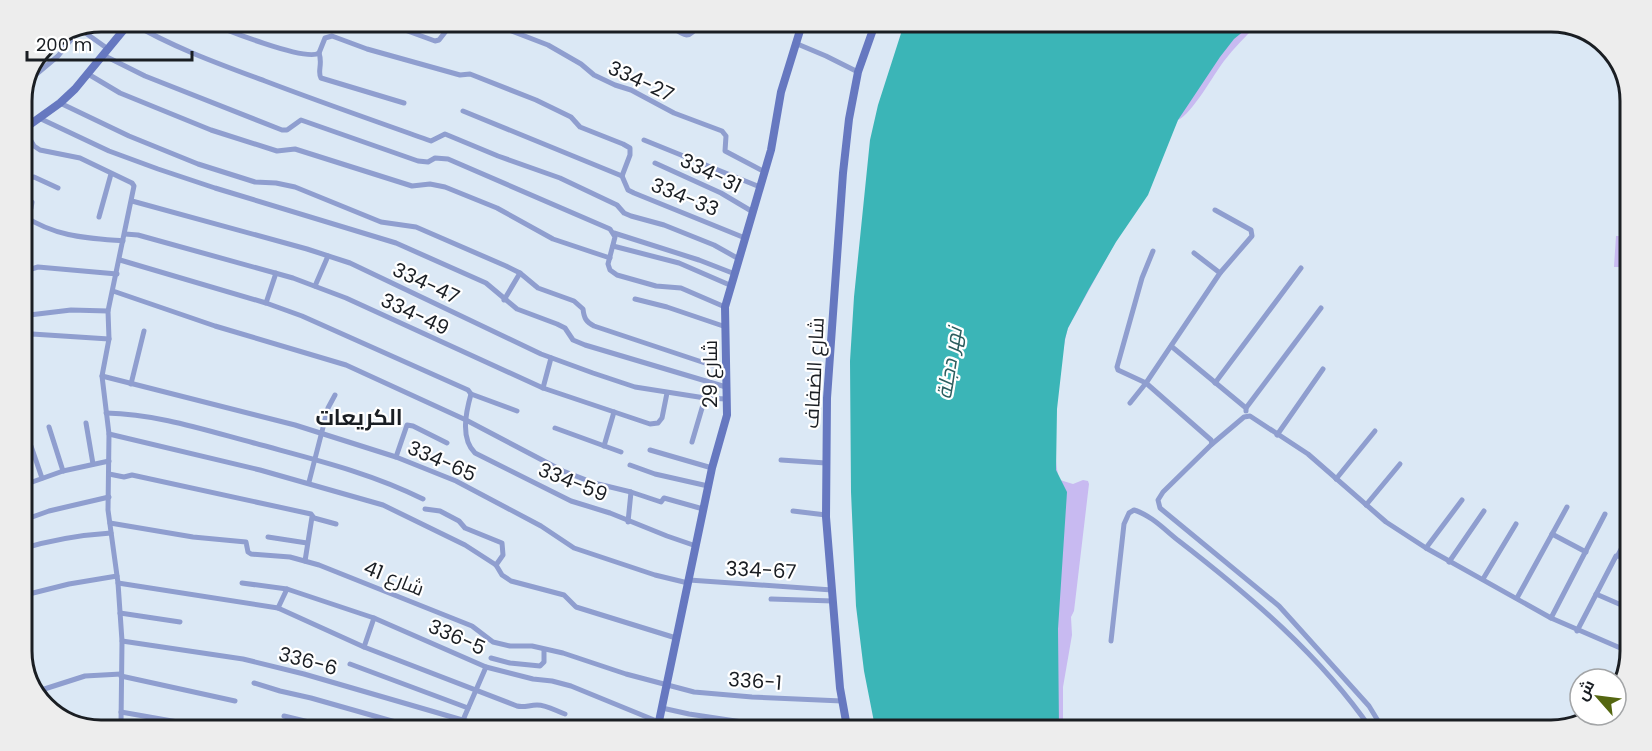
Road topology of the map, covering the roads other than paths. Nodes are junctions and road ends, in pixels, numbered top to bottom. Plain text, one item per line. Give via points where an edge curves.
1 (122, 32) edge
2 (148, 32) edge
3 (234, 32) edge
4 (410, 32) edge
5 (445, 32) edge
6 (514, 32) edge
7 (680, 32) edge
8 (695, 32) edge
9 (799, 32) edge
10 (872, 32) edge
11 (85, 33) edge
12 (73, 37) edge
13 (795, 43) junction
14 (105, 52) junction
15 (319, 53) junction
16 (858, 72) junction
17 (38, 73) edge
18 (88, 74) junction
19 (60, 103) junction
20 (404, 103) dead end
21 (463, 111) dead end
22 (39, 118) junction
23 (32, 123) edge
24 (644, 140) dead end
25 (32, 143) edge
26 (655, 163) dead end
27 (765, 172) junction
28 (111, 174) junction
29 (622, 176) junction
30 (32, 177) edge
31 (760, 187) junction
32 (58, 188) dead end
33 (132, 201) junction
34 (1215, 210) dead end
35 (753, 212) junction
36 (99, 218) dead end
37 (32, 223) edge
38 (614, 233) junction
39 (125, 234) junction
40 (745, 238) junction
41 (123, 241) junction
42 (613, 246) junction
43 (1153, 251) dead end
44 (1194, 253) dead end
45 (328, 256) junction
46 (610, 258) junction
47 (740, 259) junction
48 (120, 260) junction
49 (1301, 268) dead end
50 (32, 269) edge
51 (276, 273) junction
52 (520, 273) junction
53 (1220, 273) junction
54 (117, 274) junction
55 (735, 274) junction
56 (315, 286) junction
57 (732, 286) junction
58 (113, 291) junction
59 (635, 299) dead end
60 (504, 300) junction
61 (266, 303) junction
62 (726, 307) junction
63 (1321, 308) dead end
64 (108, 310) junction
65 (32, 315) edge
66 (726, 327) junction
67 (144, 331) dead end
68 (32, 334) edge
69 (109, 339) junction
70 (1171, 346) junction
71 (552, 358) junction
72 (1323, 369) dead end
73 (726, 370) junction
74 (102, 376) junction
75 (1146, 383) junction
76 (1215, 383) junction
77 (131, 384) junction
78 (726, 387) junction
79 (543, 388) junction
80 (666, 393) junction
81 (471, 394) junction
82 (335, 395) dead end
83 (705, 398) junction
84 (727, 399) junction
85 (1130, 403) dead end
86 (1246, 408) junction
87 (517, 411) dead end
88 (614, 412) junction
89 (106, 413) junction
90 (1247, 416) junction
91 (466, 420) junction
92 (86, 423) dead end
93 (49, 427) dead end
94 (555, 428) dead end
95 (1375, 431) dead end
96 (110, 434) junction
97 (321, 434) junction
98 (1277, 435) junction
99 (692, 442) dead end
100 (447, 443) dead end
101 (1212, 444) junction
102 (604, 446) junction
103 (32, 449) edge
104 (650, 450) dead end
105 (621, 452) dead end
106 (396, 457) junction
107 (314, 459) junction
108 (781, 460) dead end
109 (109, 461) junction
110 (93, 464) junction
111 (826, 464) junction
112 (1400, 464) dead end
113 (630, 465) dead end
114 (712, 468) junction
115 (63, 471) junction
116 (109, 474) junction
117 (42, 478) junction
118 (1336, 479) junction
119 (32, 482) edge
120 (309, 482) junction
121 (708, 486) junction
122 (630, 492) junction
123 (109, 497) junction
124 (423, 499) dead end
125 (1462, 500) dead end
126 (1366, 505) junction
127 (1567, 507) dead end
128 (425, 509) dead end
129 (703, 509) junction
130 (793, 511) dead end
131 (1484, 511) dead end
132 (1605, 514) dead end
133 (826, 515) junction
134 (312, 517) junction
135 (32, 518) edge
136 (628, 522) junction
137 (110, 523) junction
138 (336, 524) dead end
139 (1516, 524) dead end
140 (111, 533) junction
141 (1552, 534) junction
142 (268, 537) dead end
143 (307, 543) junction
144 (32, 546) edge
145 (696, 546) junction
146 (1426, 548) junction
147 (1621, 550) edge
148 (1586, 552) junction
149 (1618, 555) joint
150 (305, 561) junction
151 (1449, 562) junction
152 (496, 565) junction
153 (117, 576) junction
154 (1483, 579) junction
155 (688, 582) junction
156 (242, 583) dead end
157 (118, 584) junction
158 (287, 589) junction
159 (832, 590) junction
160 (32, 593) edge
161 (1596, 594) junction
162 (1517, 598) junction
163 (771, 599) dead end
164 (832, 600) junction
165 (1621, 605) edge
166 (278, 608) junction
167 (120, 614) junction
168 (374, 618) junction
169 (1551, 618) junction
170 (180, 622) dead end
171 (1576, 631) junction
172 (676, 638) junction
173 (122, 641) junction
174 (1112, 641) dead end
175 (364, 647) junction
176 (1621, 648) edge
177 (544, 650) junction
178 (491, 658) dead end
179 (350, 664) dead end
180 (486, 667) junction
181 (122, 675) junction
182 (254, 682) dead end
183 (666, 686) junction
184 (44, 689) edge
185 (476, 690) junction
186 (235, 701) dead end
187 (842, 701) junction
188 (468, 708) junction
189 (662, 708) junction
190 (121, 712) junction
191 (565, 714) dead end
192 (285, 716) dead end
193 (121, 720) edge
194 (166, 720) edge
195 (300, 720) edge
196 (389, 720) edge
197 (463, 720) joint
198 (650, 720) edge
199 (660, 720) edge
200 (729, 720) edge
201 (846, 720) edge
202 (1365, 720) edge
203 (1378, 720) edge

1 - 14 street
2 - 47 street via 234,70 431,141 445,134 560,178 617,205 624,213 664,225
3 - 15 street via 301,54
4 - 5 street via 435,41
6 - 27 street, 334-27 via 548,45 594,75 722,131 726,136 725,151
7 - 8 street
9 - 13 street, شارع 29
10 - 16 street, شارع الضفاف
11 - 14 street
12 - 17 street
13 - 16 street
13 - 27 street, شارع 29
14 - 18 street
14 - 38 street via 145,76 282,130 301,120 418,161 448,159
15 - 20 street via 321,78
15 - 29 street via 324,38 332,36 460,75 470,74 536,100 571,117 580,128 630,148
16 - 111 street, شارع الضفاف via 843,173 828,364
18 - 19 street
18 - 46 street via 120,93 211,130 277,151 296,149 412,186 445,187 497,208 553,239
19 - 22 street
19 - 52 street via 198,164 255,182 295,187 381,222 416,227
21 - 29 street
22 - 23 street
22 - 60 street via 158,169 396,243 486,283
24 - 31 street
25 - 28 street via 40,150 80,158
26 - 35 street, 334-31
27 - 31 street, شارع 29
28 - 33 street via 132,183
28 - 36 street
29 - 40 street, 334-33 via 628,190
30 - 32 street
31 - 35 street, شارع 29
33 - 39 street
33 - 45 street, 334-47
34 - 53 street via 1253,232
35 - 40 street, شارع 29
37 - 41 street via 67,235
38 - 42 street
38 - 55 street
39 - 41 street
39 - 51 street, 334-49
40 - 47 street, شارع 29
41 - 48 street
42 - 46 street
42 - 57 street via 679,263
43 - 75 street via 1117,367
44 - 53 street
45 - 56 street
45 - 71 street, 334-47
46 - 62 street via 610,270 617,275 656,286 681,288
47 - 55 street, شارع 29
48 - 54 street
48 - 61 street
49 - 76 street
50 - 54 street
51 - 56 street, 334-49
51 - 61 street
52 - 60 street
52 - 73 street via 538,288 574,302 594,326
53 - 70 street
54 - 58 street
55 - 57 street, شارع 29
56 - 79 street, 334-49
57 - 62 street, شارع 29
58 - 64 street
58 - 91 street via 346,365
59 - 66 street
60 - 78 street via 565,328 573,340 585,345
61 - 81 street via 357,339
62 - 66 street, شارع 29
63 - 86 street
64 - 65 street
64 - 69 street
66 - 73 street, شارع 29
67 - 77 street
68 - 69 street
69 - 74 street
70 - 75 street
70 - 76 street
71 - 79 street
71 - 80 street, 334-47 via 635,387
72 - 98 street
73 - 78 street, شارع 29
74 - 77 street, 334-65
74 - 89 street
75 - 85 street
75 - 101 street
76 - 86 street
77 - 97 street, 334-65
78 - 84 street, شارع 29
79 - 88 street, 334-49
80 - 83 street, 334-47
80 - 88 street, 334-49 via 658,423
81 - 87 street
81 - 91 street
82 - 97 street
83 - 84 street, 334-47
83 - 99 street
84 - 114 street, شارع 29
86 - 90 street
88 - 102 street
89 - 96 street
89 - 107 street via 177,422
90 - 98 street
90 - 101 street
91 - 122 street via 563,471
91 - 136 street, 334-59 via 466,442 475,453 571,501
92 - 110 street
93 - 115 street
94 - 102 street
95 - 118 street
96 - 109 street
96 - 120 street
97 - 106 street, 334-65
97 - 107 street
98 - 118 street via 1302,449
100 - 106 street via 406,425
101 - 203 street via 1163,492 1158,500 1160,508 1279,606
102 - 105 street
103 - 117 street
104 - 114 street
106 - 155 street, 334-65 via 456,481 574,548
107 - 120 street
107 - 124 street via 385,481
108 - 111 street
109 - 110 street
109 - 116 street
110 - 115 street
111 - 133 street, شارع الضفاف
112 - 126 street
113 - 121 street
114 - 121 street, شارع 29
115 - 117 street
116 - 123 street
116 - 134 street via 132,475
117 - 119 street
118 - 126 street
120 - 152 street via 383,505 465,545
121 - 129 street, شارع 29
122 - 129 street
122 - 136 street
123 - 135 street
123 - 137 street
125 - 146 street
126 - 146 street
127 - 141 street
128 - 152 street via 440,511 465,528 501,543 502,555
129 - 145 street, شارع 29
130 - 133 street
131 - 151 street
132 - 148 street
133 - 159 street, شارع الضفاف
134 - 138 street
134 - 143 street
136 - 145 street, 334-59
137 - 140 street
137 - 150 street, شارع 41 via 246,542 251,554
139 - 154 street
140 - 144 street via 82,534
140 - 153 street
141 - 148 street
141 - 162 street
142 - 143 street
143 - 150 street
145 - 155 street, شارع 29
146 - 151 street
147 - 149 street
148 - 169 street
149 - 161 street
150 - 177 street, شارع 41 via 472,626 493,642
151 - 154 street
152 - 172 street via 511,581 564,595 576,608
153 - 157 street
153 - 160 street
154 - 162 street
155 - 159 street, 334-67
155 - 172 street, شارع 29
156 - 158 street, 336-5
157 - 166 street
157 - 167 street
158 - 166 street
158 - 168 street, 336-5
159 - 164 street, شارع الضفاف
161 - 165 street
161 - 171 street
162 - 169 street
163 - 164 street
164 - 187 street, شارع الضفاف
166 - 175 street
167 - 170 street
167 - 173 street
168 - 175 street
168 - 180 street, 336-5
169 - 171 street
171 - 176 street
172 - 183 street, شارع 29
173 - 181 street
173 - 197 street, 336-6 via 243,659
174 - 202 street via 1124,524 1134,510 1214,568 1285,630
175 - 185 street
177 - 178 street via 540,666
177 - 183 street, شارع 41
179 - 188 street
180 - 185 street
180 - 198 street, 336-5 via 571,686
181 - 184 street via 85,676
181 - 186 street
181 - 190 street
182 - 196 street
183 - 187 street, 336-1 via 740,696
183 - 189 street, شارع 29
185 - 188 street
185 - 191 street via 524,708 544,706
187 - 201 street, شارع الضفاف
188 - 197 street
189 - 199 street, شارع 29
189 - 200 street
190 - 193 street
190 - 194 street
192 - 195 street

